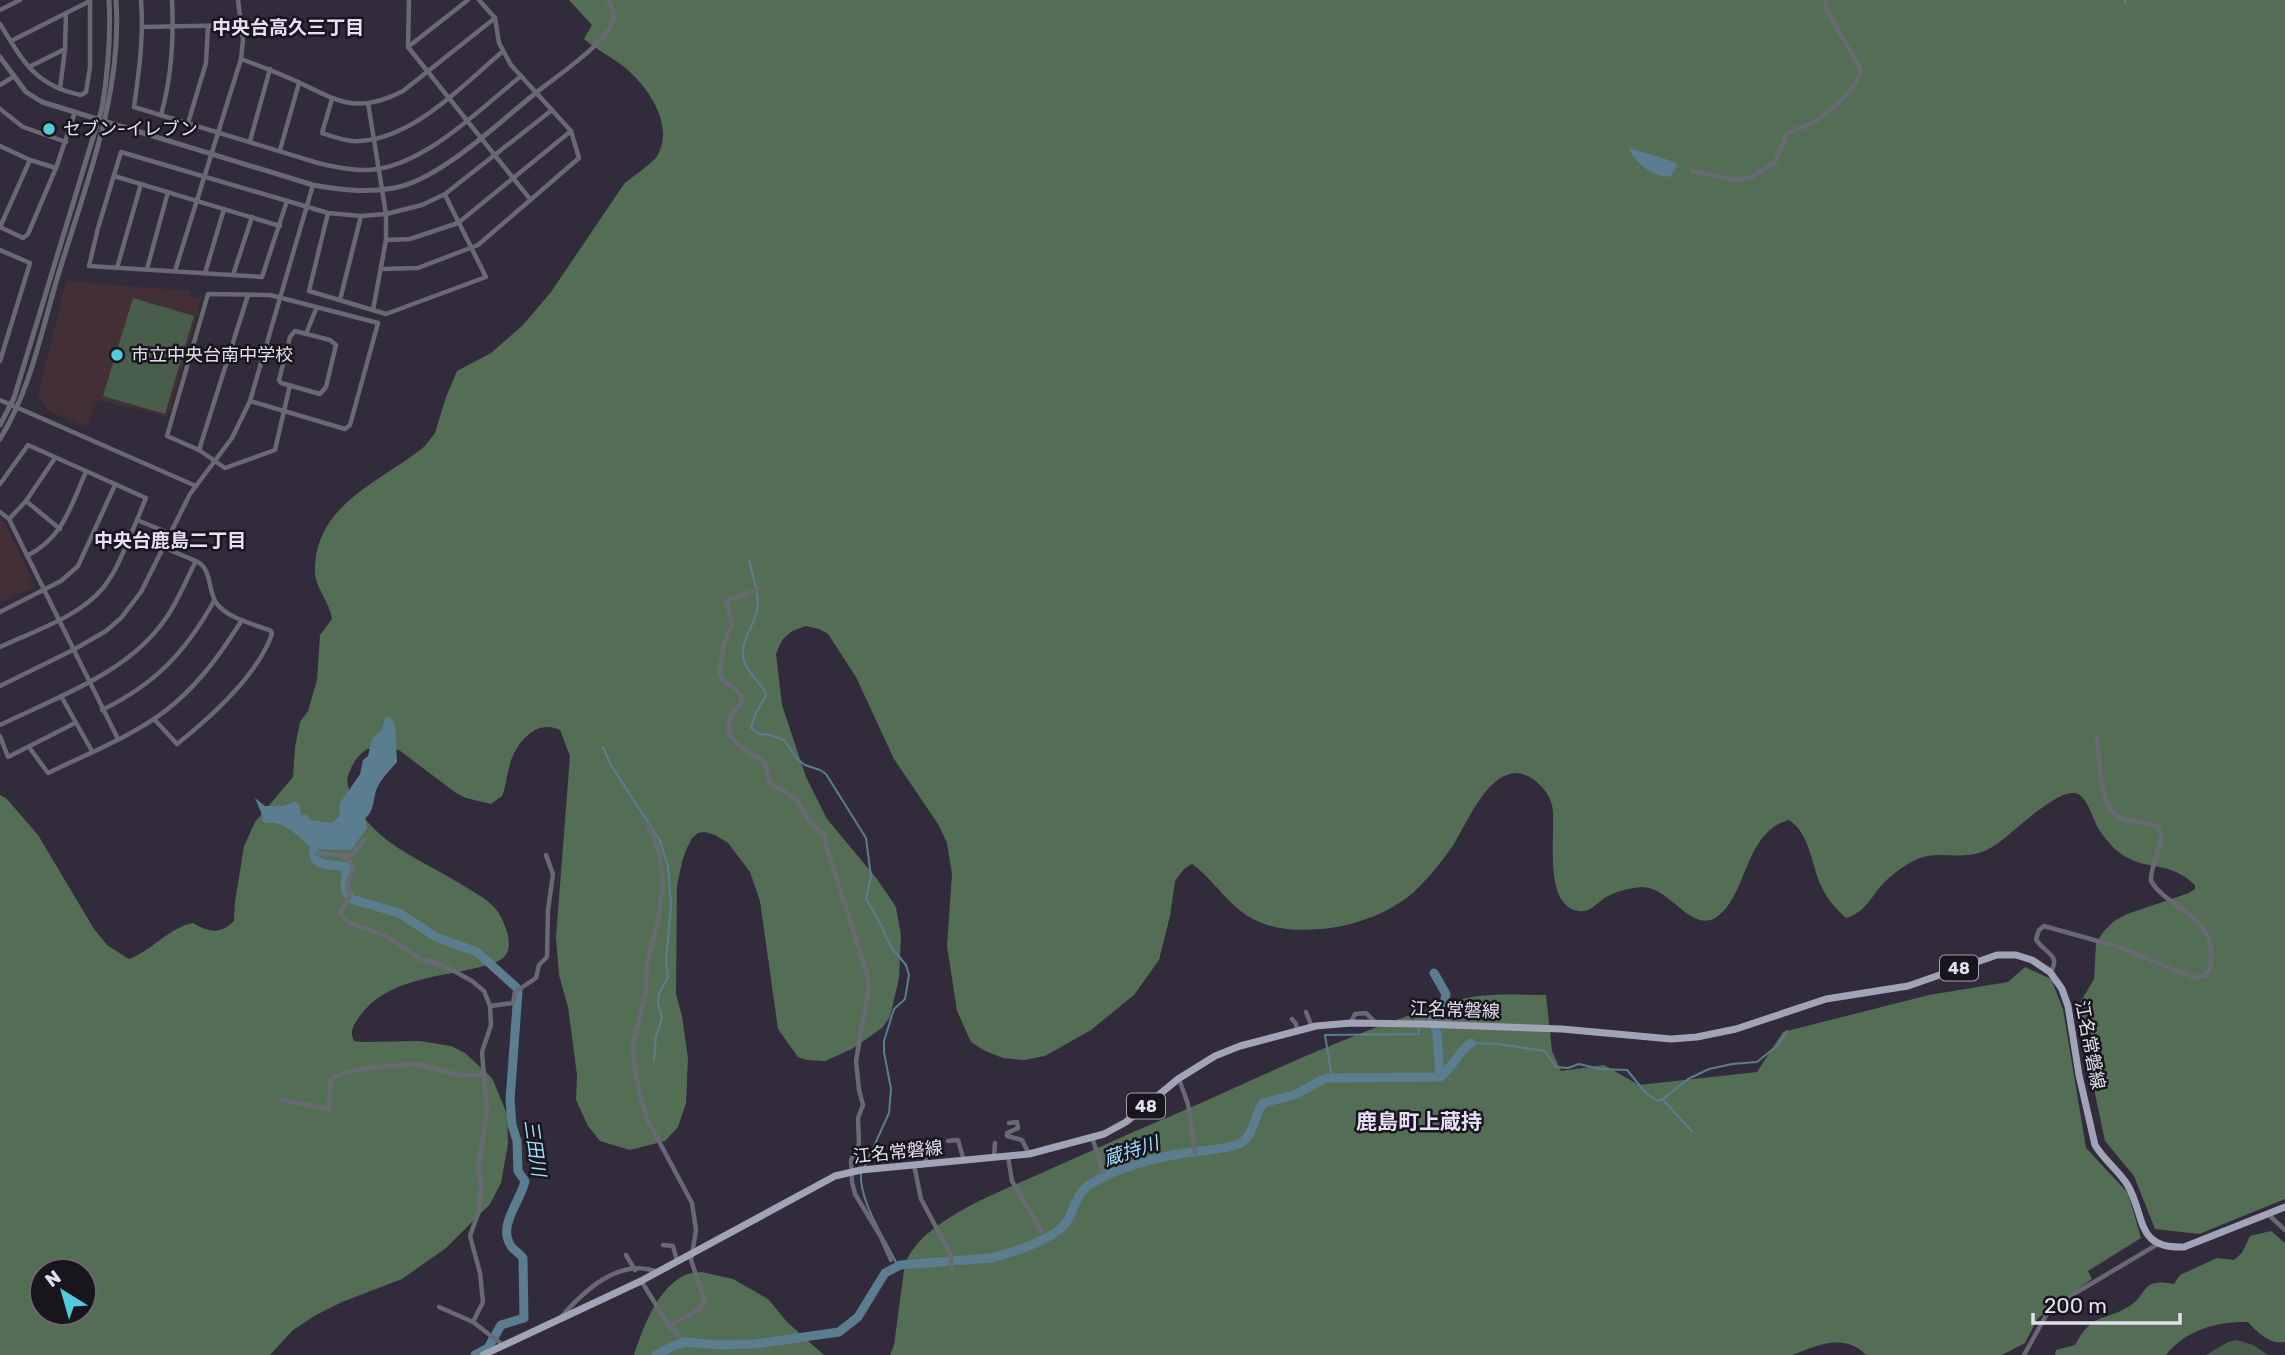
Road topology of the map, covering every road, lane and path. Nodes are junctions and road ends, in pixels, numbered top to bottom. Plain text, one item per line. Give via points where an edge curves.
1 (20, 0) edge
2 (90, 0) edge
3 (109, 0) edge
4 (116, 0) edge
5 (141, 0) edge
6 (172, 0) edge
7 (238, 0) edge
8 (417, 0) edge
9 (468, 0) edge
10 (479, 0) edge
11 (607, 0) edge
12 (1825, 0) edge
13 (409, 3) edge
14 (0, 10) edge
15 (66, 12) junction
16 (495, 18) junction
17 (0, 24) edge
18 (173, 25) junction
19 (241, 25) junction
20 (143, 26) junction
21 (208, 26) junction
22 (11, 41) junction
23 (408, 47) junction
24 (65, 49) junction
25 (502, 52) junction
26 (0, 57) edge
27 (241, 59) junction
28 (29, 67) junction
29 (270, 69) junction
30 (428, 72) junction
31 (521, 76) junction
32 (13, 77) junction
33 (299, 83) junction
34 (0, 85) edge
35 (60, 89) junction
36 (537, 92) junction
37 (448, 97) junction
38 (332, 99) junction
39 (368, 103) junction
40 (0, 109) edge
41 (552, 110) junction
42 (75, 112) junction
43 (161, 115) junction
44 (466, 120) junction
45 (100, 122) junction
46 (188, 123) junction
47 (571, 131) junction
48 (219, 133) junction
49 (480, 138) junction
50 (374, 139) junction
51 (250, 141) junction
52 (66, 142) junction
53 (1, 148) edge
54 (280, 150) junction
55 (211, 153) junction
56 (495, 156) junction
57 (30, 160) junction
58 (56, 169) junction
59 (379, 169) junction
60 (1692, 172) dead end
61 (114, 176) junction
62 (206, 176) junction
63 (512, 178) junction
64 (141, 184) junction
65 (313, 185) junction
66 (381, 190) junction
67 (168, 192) junction
68 (445, 194) junction
69 (530, 199) junction
70 (197, 201) junction
71 (287, 201) junction
72 (308, 208) junction
73 (224, 209) junction
74 (328, 213) junction
75 (386, 214) junction
76 (361, 216) junction
77 (252, 217) junction
78 (458, 223) junction
79 (280, 226) junction
80 (0, 227) edge
81 (386, 240) junction
82 (471, 249) junction
83 (0, 250) edge
84 (117, 268) junction
85 (147, 269) junction
86 (382, 269) junction
87 (175, 271) junction
88 (205, 272) junction
89 (233, 275) junction
90 (248, 295) junction
91 (281, 299) junction
92 (340, 300) junction
93 (316, 309) junction
94 (373, 310) junction
95 (306, 334) junction
96 (0, 361) edge
97 (290, 385) junction
98 (0, 400) edge
99 (250, 401) junction
100 (14, 406) junction
101 (284, 411) junction
102 (0, 425) edge
103 (0, 439) edge
104 (199, 450) junction
105 (55, 458) junction
106 (214, 462) junction
107 (86, 472) junction
108 (0, 484) edge
109 (115, 485) junction
110 (196, 486) junction
111 (26, 501) junction
112 (0, 512) edge
113 (9, 519) junction
114 (137, 520) junction
115 (60, 529) junction
116 (169, 533) junction
117 (162, 547) junction
118 (27, 556) junction
119 (196, 561) junction
120 (758, 589) dead end
121 (43, 590) junction
122 (214, 600) junction
123 (0, 612) edge
124 (58, 620) junction
125 (243, 620) junction
126 (0, 647) edge
127 (73, 650) junction
128 (88, 682) junction
129 (0, 686) edge
130 (61, 695) junction
131 (102, 710) junction
132 (155, 719) junction
133 (75, 723) junction
134 (0, 725) edge
135 (0, 736) edge
136 (2097, 738) dead end
137 (118, 739) junction
138 (29, 747) junction
139 (92, 751) junction
140 (648, 825) dead end
141 (364, 841) dead end
142 (317, 854) dead end
143 (339, 855) junction
144 (546, 855) dead end
145 (2050, 972) junction
146 (490, 1006) junction
147 (1464, 1006) dead end
148 (1306, 1012) dead end
149 (1293, 1019) dead end
150 (1419, 1024) junction
151 (1451, 1025) junction
152 (1462, 1025) junction
153 (1312, 1027) junction
154 (1297, 1030) junction
155 (484, 1075) junction
156 (1178, 1079) junction
157 (282, 1100) dead end
158 (1009, 1123) dead end
159 (1092, 1137) junction
160 (948, 1141) dead end
161 (995, 1143) dead end
162 (925, 1145) dead end
163 (1195, 1153) dead end
164 (1029, 1154) junction
165 (994, 1157) junction
166 (1008, 1157) junction
167 (964, 1161) junction
168 (925, 1164) junction
169 (914, 1165) junction
170 (852, 1172) junction
171 (1103, 1172) dead end
172 (2285, 1207) edge
173 (2269, 1215) junction
174 (2285, 1230) edge
175 (1042, 1232) dead end
176 (2158, 1244) junction
177 (663, 1245) dead end
178 (692, 1254) junction
179 (626, 1255) dead end
180 (891, 1260) dead end
181 (677, 1261) junction
182 (635, 1270) junction
183 (952, 1270) dead end
184 (658, 1272) junction
185 (641, 1281) junction
186 (439, 1307) dead end
187 (559, 1319) junction
188 (473, 1322) junction
189 (669, 1326) junction
190 (680, 1337) dead end
191 (504, 1346) junction
192 (483, 1355) edge
193 (2024, 1355) edge

1 - 14 street
2 - 15 street
2 - 35 street via 86,92 81,95
3 - 45 street via 111,30
4 - 45 street via 117,48
5 - 20 street
6 - 18 street
7 - 19 street
8 - 13 street
9 - 23 street
10 - 16 street
11 - 36 street via 614,14 610,28
12 - 60 street via 1860,68 1859,79 1847,95 1812,123 1787,134 1775,162 1759,173 1736,180
13 - 23 street
15 - 22 street
15 - 24 street
16 - 25 street
16 - 30 street
17 - 22 street
18 - 20 street
18 - 21 street
18 - 43 street via 171,69
19 - 21 street
19 - 27 street
20 - 43 street via 134,107
21 - 46 street via 206,63
22 - 28 street
23 - 30 street
24 - 28 street
24 - 35 street
25 - 31 street
25 - 37 street
26 - 32 street
27 - 29 street
27 - 48 street
28 - 35 street
29 - 33 street
29 - 51 street
30 - 37 street
30 - 39 street via 403,91
31 - 36 street
31 - 44 street
32 - 34 street
32 - 42 street via 42,102
33 - 38 street
33 - 54 street
36 - 41 street
36 - 49 street
37 - 44 street
37 - 50 street via 407,128
38 - 39 street
38 - 50 street via 323,133 358,141
39 - 50 street
40 - 52 street via 23,127
41 - 47 street
41 - 56 street
42 - 45 street
42 - 52 street
43 - 46 street
44 - 49 street
44 - 59 street via 430,148
45 - 55 street
45 - 100 street via 32,366
46 - 48 street
47 - 63 street
47 - 69 street via 579,158
48 - 51 street
48 - 55 street
49 - 56 street
49 - 66 street via 427,177
50 - 59 street
51 - 54 street
52 - 58 street
53 - 57 street
54 - 59 street via 344,168
55 - 62 street
55 - 65 street
56 - 63 street
56 - 68 street
57 - 58 street
57 - 80 street
58 - 80 street via 28,234 23,238
59 - 66 street
61 - 62 street via 121,152
61 - 64 street
61 - 84 street via 89,266
62 - 70 street
62 - 71 street
63 - 69 street
63 - 78 street
64 - 67 street
64 - 84 street
65 - 66 street via 346,191
65 - 72 street
66 - 75 street
67 - 70 street
67 - 85 street
68 - 75 street
68 - 78 street
69 - 82 street
70 - 73 street
70 - 87 street
71 - 72 street
71 - 79 street
72 - 74 street
72 - 91 street
73 - 77 street
73 - 88 street
74 - 76 street
74 - 92 street via 309,291
75 - 76 street
75 - 81 street
76 - 92 street
77 - 79 street
77 - 89 street
78 - 81 street via 410,239
78 - 82 street
79 - 89 street via 262,277
81 - 86 street
82 - 86 street via 418,268
82 - 94 street via 486,277 386,314
83 - 96 street via 30,263
84 - 85 street
85 - 87 street
86 - 94 street
87 - 88 street
88 - 89 street
90 - 91 street
90 - 104 street
90 - 104 street via 208,294 167,436
91 - 93 street
91 - 99 street
92 - 94 street
93 - 95 street
93 - 101 street via 378,323 351,425 345,429
95 - 97 street via 295,331 290,337 278,377
95 - 97 street via 337,345 326,387 320,394
97 - 101 street
98 - 100 street
99 - 101 street
99 - 106 street
100 - 102 street
100 - 103 street
100 - 110 street
101 - 106 street via 275,450 225,468
104 - 106 street
105 - 107 street
105 - 108 street via 28,445
105 - 111 street
106 - 110 street
107 - 109 street
107 - 115 street
109 - 114 street via 146,498
109 - 121 street via 78,566
110 - 116 street
111 - 113 street
111 - 115 street
112 - 113 street
113 - 118 street
114 - 116 street
114 - 124 street via 102,589
115 - 118 street
116 - 117 street
117 - 119 street
117 - 127 street via 131,607 114,625
118 - 121 street
119 - 122 street via 204,567
119 - 128 street via 167,618 153,635 136,652
120 - 170 street via 726,601 732,625 719,674 743,697 729,720 736,743 765,761 769,782 797,800 825,836 867,974 856,1061 863,1105
121 - 123 street
121 - 124 street
122 - 125 street via 225,613
122 - 131 street via 170,664 146,685
124 - 126 street
124 - 127 street
125 - 132 street via 205,673
125 - 132 street via 272,634 238,686 177,744
127 - 128 street
127 - 129 street
128 - 130 street
128 - 131 street
130 - 133 street
130 - 134 street
131 - 137 street
132 - 137 street
133 - 138 street
133 - 139 street
135 - 138 street via 8,757
136 - 145 street via 2101,782 2110,807 2119,817 2160,828 2151,881 2203,926 2211,949 2210,966 2206,975 2194,978 2103,941 2044,926 2036,939 2055,960
137 - 139 street
138 - 139 street via 48,773
140 - 178 street via 659,853 663,883 633,1044 634,1063 648,1119 692,1203 696,1230
141 - 143 street via 355,854
142 - 143 street
143 - 146 street via 352,864 349,897 340,913 349,923 387,936 421,959 472,981 484,991
144 - 146 street via 553,874 547,957 536,978 515,992 513,1003
145 - 152 main road, 江名常磐線 / 48 via 2032,960 1997,955 1908,986 1826,999 1697,1037
145 - 176 main road, 江名常磐線 via 2068,1006 2095,1146 2124,1180 2141,1227
146 - 155 street via 491,1025 482,1052
147 - 152 street
148 - 153 street
149 - 154 street
150 - 151 main road, 江名常磐線 / 48
150 - 151 street via 1433,1014
150 - 153 main road, 江名常磐線 / 48
151 - 152 main road, 江名常磐線 / 48
153 - 154 main road, 江名常磐線 / 48
154 - 156 main road, 江名常磐線 / 48 via 1215,1056
155 - 157 street via 458,1075 417,1064 373,1067 334,1077 329,1109
155 - 188 street via 487,1111 478,1168 479,1211 470,1236 483,1302
156 - 159 main road, 江名常磐線 / 48 via 1126,1122
156 - 163 street via 1188,1104
158 - 164 street via 1017,1122 1018,1128 1007,1136 1024,1142
159 - 164 main road, 江名常磐線 / 48
159 - 171 street
160 - 167 street via 958,1140
161 - 165 street
162 - 168 street
164 - 166 main road, 江名常磐線 / 48
165 - 166 main road, 江名常磐線 / 48
165 - 167 main road, 江名常磐線 / 48
166 - 175 street via 1012,1181
167 - 168 main road, 江名常磐線 / 48
168 - 169 main road, 江名常磐線 / 48
169 - 170 main road, 江名常磐線 / 48
169 - 183 street via 921,1199 950,1253
170 - 178 main road, 江名常磐線 / 48 via 819,1183
170 - 180 street via 855,1194
172 - 173 main road
173 - 174 street
173 - 176 main road via 2184,1247
176 - 193 street via 2057,1304
177 - 181 street via 673,1246
178 - 181 main road, 江名常磐線 / 48
178 - 189 street via 705,1302
179 - 182 street
181 - 184 main road, 江名常磐線 / 48
182 - 184 street
182 - 187 street via 613,1273
184 - 185 main road, 江名常磐線 / 48
185 - 187 main road, 江名常磐線 / 48
185 - 189 street
186 - 188 street
187 - 191 main road, 江名常磐線 / 48
188 - 191 street
189 - 190 street
191 - 192 main road, 江名常磐線 / 48

